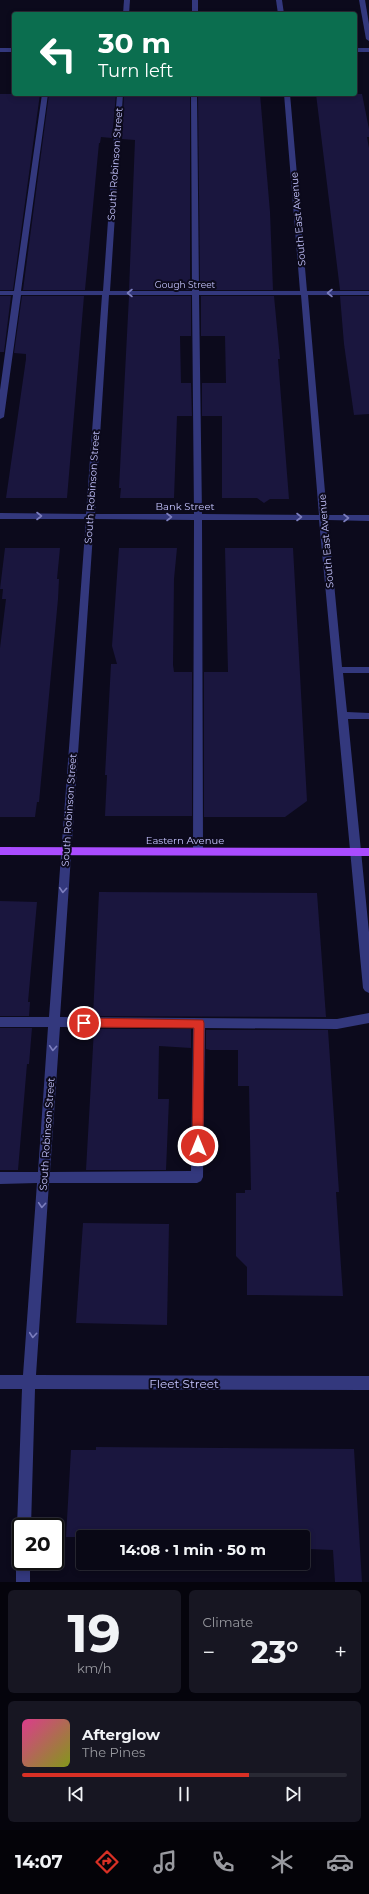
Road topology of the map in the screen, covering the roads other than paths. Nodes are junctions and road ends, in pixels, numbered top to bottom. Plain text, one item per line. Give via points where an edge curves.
1 (127, 0) edge
2 (195, 0) edge
3 (280, 0) edge
4 (362, 0) edge
5 (126, 12) edge
6 (194, 12) edge
7 (281, 12) edge
8 (369, 39) edge
9 (0, 50) edge
10 (12, 50) edge
11 (357, 50) edge
12 (369, 50) edge
13 (45, 96) edge
14 (120, 96) edge
15 (194, 96) edge
16 (288, 96) edge
17 (0, 293) edge
18 (17, 293) junction
19 (106, 293) junction
20 (196, 293) junction
21 (305, 293) junction
22 (369, 293) edge
23 (0, 417) edge
24 (0, 516) edge
25 (90, 516) junction
26 (198, 517) junction
27 (324, 518) junction
28 (369, 518) edge
29 (338, 670) junction
30 (369, 670) edge
31 (342, 715) junction
32 (369, 716) edge
33 (0, 851) edge
34 (67, 851) junction
35 (198, 852) junction
36 (356, 852) junction
37 (369, 852) edge
38 (369, 988) edge
39 (369, 1018) edge
40 (0, 1022) edge
41 (55, 1023) junction
42 (199, 1023) junction
43 (0, 1178) edge
44 (44, 1178) junction
45 (0, 1382) edge
46 (29, 1382) junction
47 (369, 1383) edge
48 (24, 1518) edge
49 (23, 1570) edge
50 (23, 1582) edge

1 - 5 street
2 - 6 street
3 - 7 street
4 - 8 street
9 - 10 street
11 - 12 street
13 - 18 street
14 - 19 street, South Robinson Street
15 - 20 street
16 - 21 street, South East Avenue
17 - 18 street, Gough Street
18 - 19 street, Gough Street
18 - 23 street
20 -> 19 street, Gough Street
19 - 25 street, South Robinson Street
20 - 21 street, Gough Street
20 - 26 street
22 -> 21 street, Gough Street
21 - 27 street, South East Avenue
24 -> 25 street, Bank Street
25 -> 26 street, Bank Street
25 - 34 street, South Robinson Street
26 -> 27 street, Bank Street
26 - 35 street
27 -> 28 street, Bank Street
27 - 29 street, South East Avenue
29 - 30 street
29 - 31 street, South East Avenue
31 - 32 street
31 - 36 street, South East Avenue
33 - 34 main road, Eastern Avenue
34 - 35 main road, Eastern Avenue
34 -> 41 street, South Robinson Street
35 - 36 main road, Eastern Avenue
36 - 37 main road, Eastern Avenue
36 - 38 street, South East Avenue
39 - 42 street via 337,1024
40 - 41 street
41 - 42 street
41 -> 44 street, South Robinson Street
42 - 44 street via 197,1177
43 - 44 street
44 -> 46 street, South Robinson Street
45 - 46 street, Fleet Street
46 - 47 street, Fleet Street
46 - 48 street, South Robinson Street
49 - 50 street

